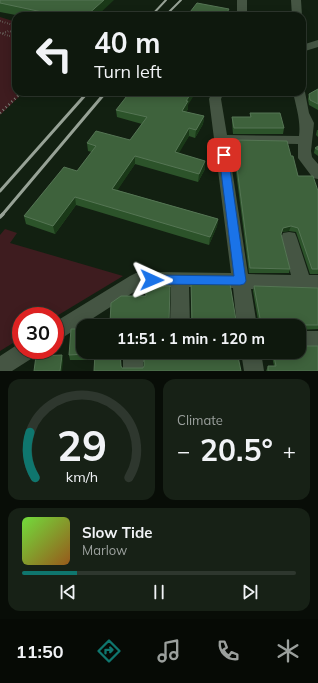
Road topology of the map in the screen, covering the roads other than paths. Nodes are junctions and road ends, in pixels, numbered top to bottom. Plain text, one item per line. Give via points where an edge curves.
1 (242, 0) edge
2 (296, 0) edge
3 (242, 12) edge
4 (297, 12) edge
5 (318, 43) edge
6 (306, 48) edge
7 (216, 96) edge
8 (300, 96) edge
9 (312, 123) edge
10 (222, 139) junction
11 (305, 140) junction
12 (318, 174) edge
13 (290, 238) dead end
14 (180, 280) junction
15 (240, 281) junction
16 (310, 283) edge
17 (180, 319) edge
18 (246, 319) edge
19 (64, 326) edge
20 (306, 340) edge
21 (318, 340) edge
22 (13, 359) edge
23 (133, 359) edge
24 (252, 359) edge
25 (0, 367) edge
26 (132, 371) edge
27 (254, 371) edge

1 - 3 street
2 - 4 street
5 - 6 street
7 - 10 street
8 - 9 street via 301,107
9 - 11 street
10 - 11 street
10 - 15 street
11 - 12 street via 305,158
13 - 16 street
14 - 15 street
14 - 17 street
14 - 19 street via 136,281
15 - 16 street
15 - 18 street
20 - 21 street
22 - 25 street
23 - 26 street
24 - 27 street

